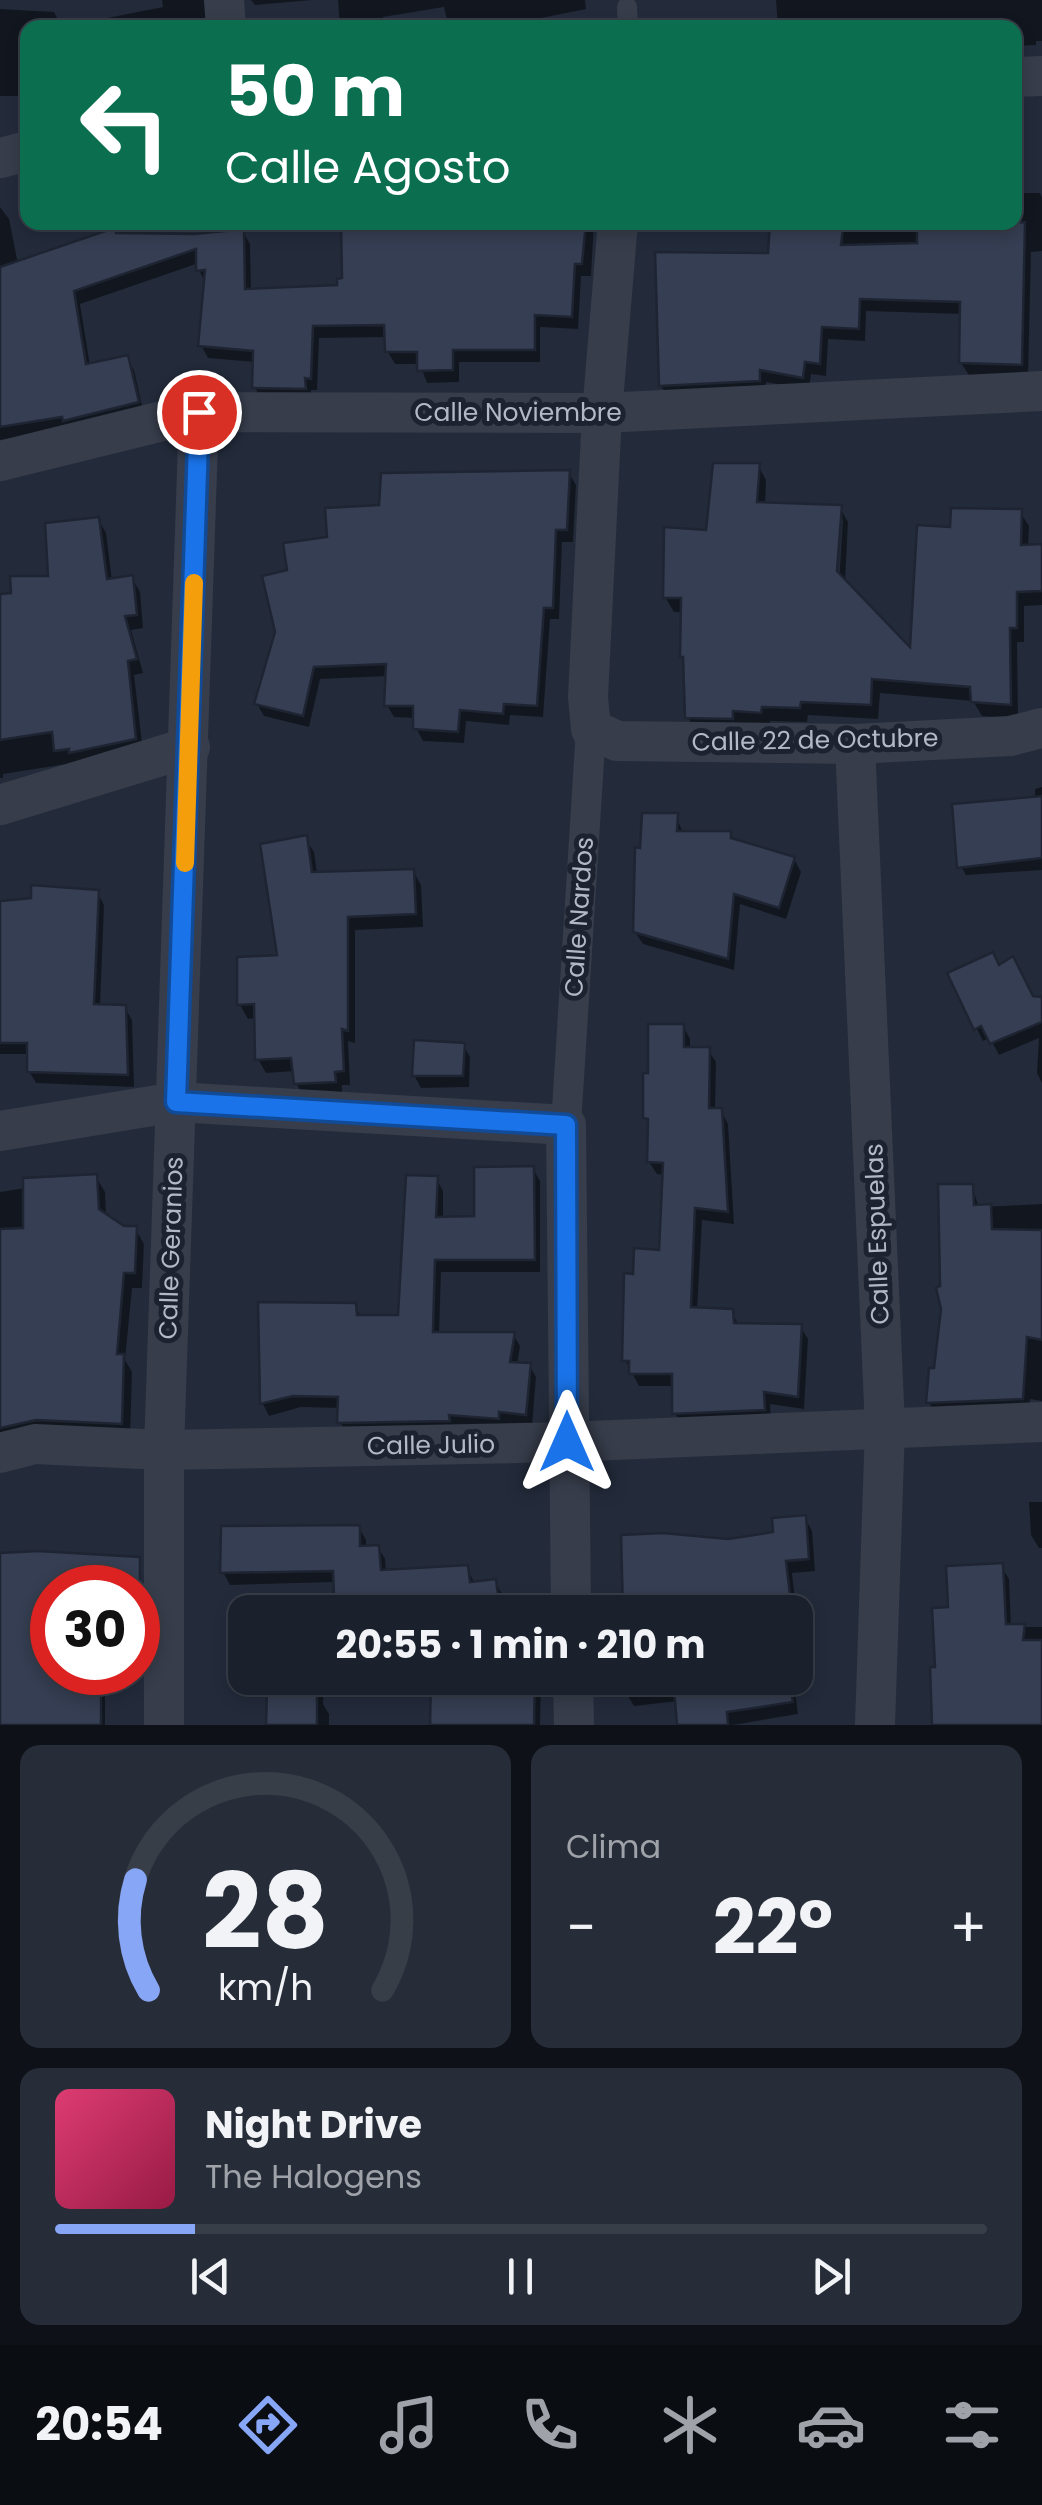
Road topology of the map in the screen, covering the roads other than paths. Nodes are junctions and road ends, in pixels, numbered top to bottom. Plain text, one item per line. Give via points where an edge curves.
1 (617, 230) edge
2 (1042, 391) edge
3 (199, 412) junction
4 (602, 414) junction
5 (0, 461) edge
6 (1042, 728) edge
7 (590, 729) junction
8 (855, 744) junction
9 (190, 747) junction
10 (0, 804) edge
11 (176, 1102) junction
12 (566, 1125) junction
13 (0, 1130) edge
14 (1042, 1422) edge
15 (885, 1427) junction
16 (567, 1442) junction
17 (164, 1450) junction
18 (0, 1453) edge
19 (571, 1595) edge
20 (573, 1695) edge
21 (164, 1725) edge
22 (574, 1725) edge
23 (875, 1725) edge

1 - 4 street, Calle Nardos
2 - 4 street, Calle Noviembre
3 - 4 street, Calle Noviembre
3 - 5 street, Calle Noviembre
3 - 9 street, Calle Geranios
4 - 7 street, Calle Nardos
6 - 8 street, Calle 22 de Octubre via 1010,736
7 - 8 street, Calle 22 de Octubre via 617,741
7 - 12 street, Calle Nardos
8 - 15 street, Calle Espuelas
9 - 10 street
9 - 11 street, Calle Geranios
11 - 12 street
11 - 13 street
11 - 17 street, Calle Geranios
12 - 16 street, Calle Nardos
14 - 15 street, Calle Julio
15 - 16 street, Calle Julio
15 - 23 street, Calle Espuelas
16 - 17 street, Calle Julio
16 - 19 street, Calle Nardos
17 - 18 street, Calle Julio via 35,1444
17 - 21 street, Calle Geranios
20 - 22 street

